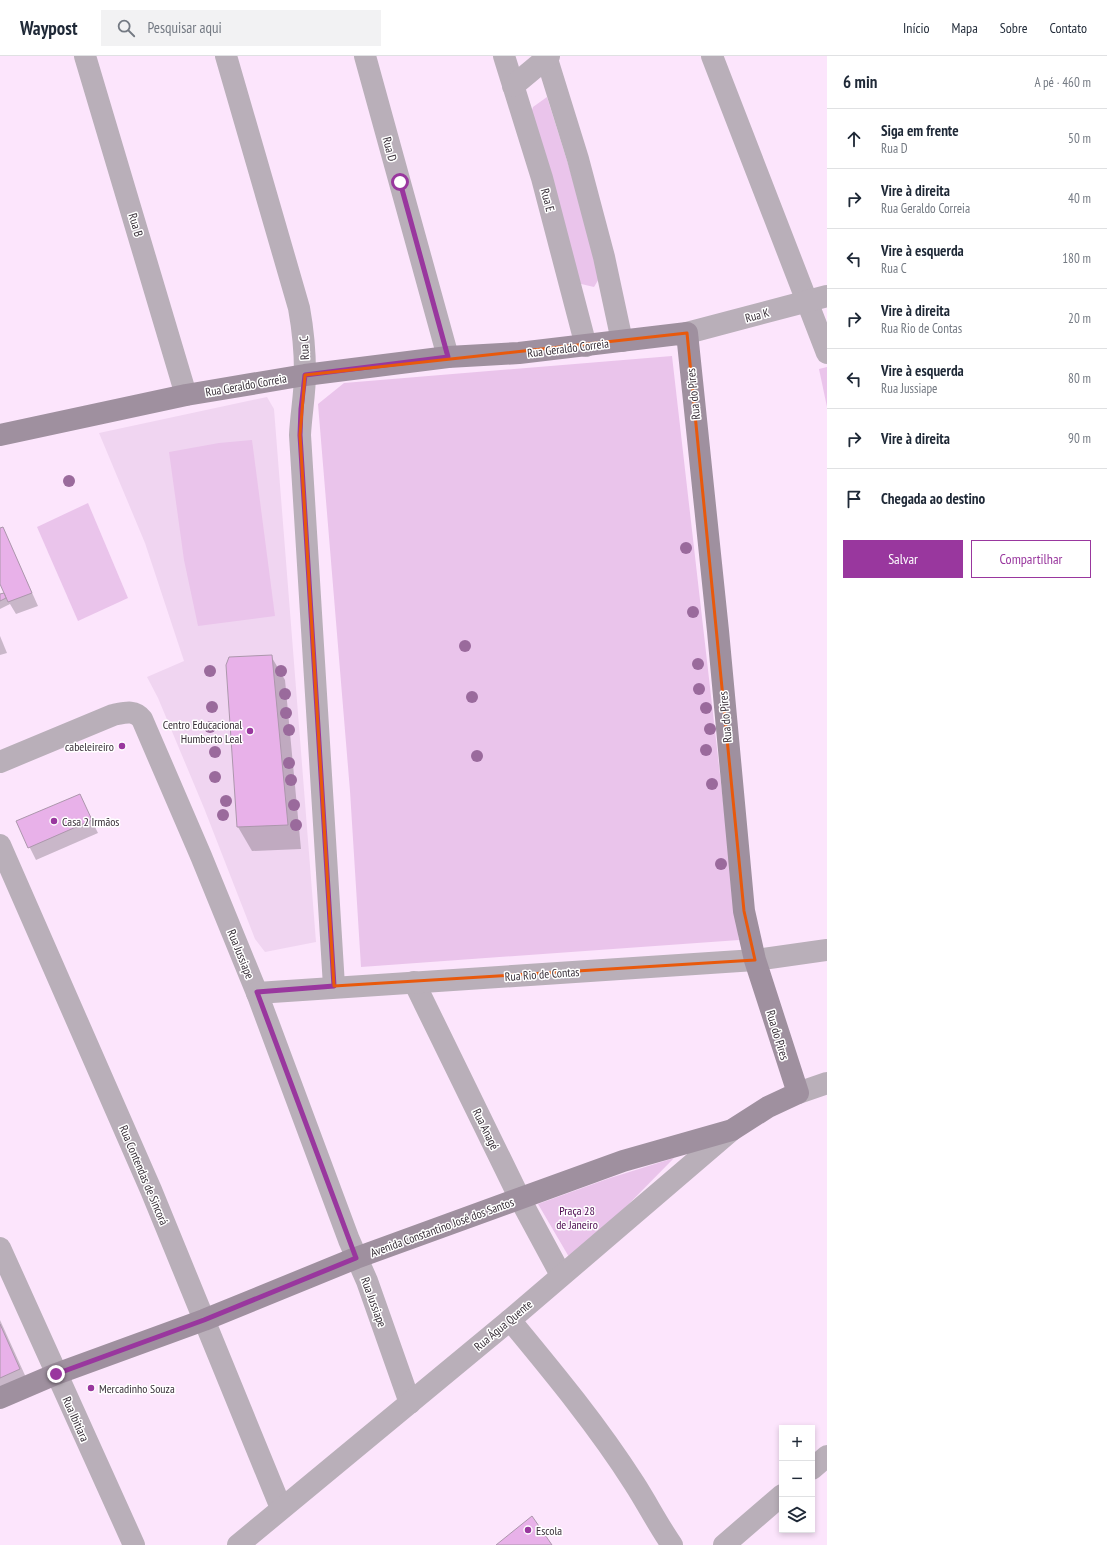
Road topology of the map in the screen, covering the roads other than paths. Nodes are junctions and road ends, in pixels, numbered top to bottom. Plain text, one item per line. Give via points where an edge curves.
1 (85, 56) edge
2 (226, 56) edge
3 (365, 56) edge
4 (504, 56) edge
5 (712, 56) edge
6 (547, 57) edge
7 (513, 86) junction
8 (817, 299) edge
9 (687, 333) junction
10 (622, 341) junction
11 (586, 346) junction
12 (827, 353) edge
13 (448, 357) junction
14 (305, 375) junction
15 (186, 395) junction
16 (0, 435) edge
17 (0, 762) edge
18 (0, 845) edge
19 (827, 950) edge
20 (755, 960) junction
21 (414, 982) junction
22 (334, 986) junction
23 (257, 992) junction
24 (827, 1083) edge
25 (798, 1094) junction
26 (732, 1130) junction
27 (520, 1199) junction
28 (0, 1248) edge
29 (356, 1258) junction
30 (561, 1275) junction
31 (204, 1320) junction
32 (510, 1320) junction
33 (56, 1374) junction
34 (0, 1398) edge
35 (410, 1403) junction
36 (827, 1456) edge
37 (815, 1466) edge
38 (780, 1497) edge
39 (281, 1508) junction
40 (134, 1545) edge
41 (238, 1545) edge
42 (672, 1545) edge
43 (724, 1545) edge

1 - 15 street, Rua B
2 - 14 street, Rua C via 299,308 303,327
3 - 13 street, Rua D
4 - 7 street, Rua E
5 - 8 street
6 - 7 street
6 - 10 street via 604,257
7 - 11 street, Rua E via 542,178
8 - 9 street, Rua K
8 - 12 street
9 - 10 street, Rua Geraldo Correia
9 - 20 street, Rua do Pires via 744,911
10 - 11 street, Rua Geraldo Correia
11 - 13 street, Rua Geraldo Correia
13 - 14 street, Rua Geraldo Correia
14 - 15 street, Rua Geraldo Correia
14 - 22 street, Rua C via 300,435
15 - 16 street, Rua Geraldo Correia
17 - 23 street, Rua Jussiape via 113,715 133,712 138,714 198,848
18 - 31 street, Rua Contendas de Sincorá via 151,1190
19 - 20 street, Rua Rio de Contas
20 - 21 street, Rua Rio de Contas
20 - 25 street, Rua do Pires
21 - 22 street, Rua Rio de Contas
21 - 27 street, Rua Anagé
22 - 23 street, Rua Rio de Contas
23 - 29 street, Rua Jussiape
24 - 25 street
25 - 26 street, Rua Água Quente via 768,1107
26 - 27 street, Avenida Constantino José dos Santos via 623,1161
26 - 30 street, Rua Água Quente
27 - 29 street, Avenida Constantino José dos Santos
27 - 30 street, Rua Anagé
28 - 33 street, Rua Ibitiara
29 - 31 street, Avenida Constantino José dos Santos
29 - 35 street, Rua Jussiape
30 - 32 street, Rua Água Quente
31 - 33 street, Avenida Constantino José dos Santos
31 - 39 street, Rua Contendas de Sincorá
32 - 35 street, Rua Água Quente
32 - 42 street via 565,1386 591,1422 634,1482
33 - 34 street, Avenida Constantino José dos Santos
33 - 40 street, Rua Ibitiara
35 - 39 street, Rua Água Quente
36 - 37 street
38 - 43 street
39 - 41 street, Rua Água Quente

